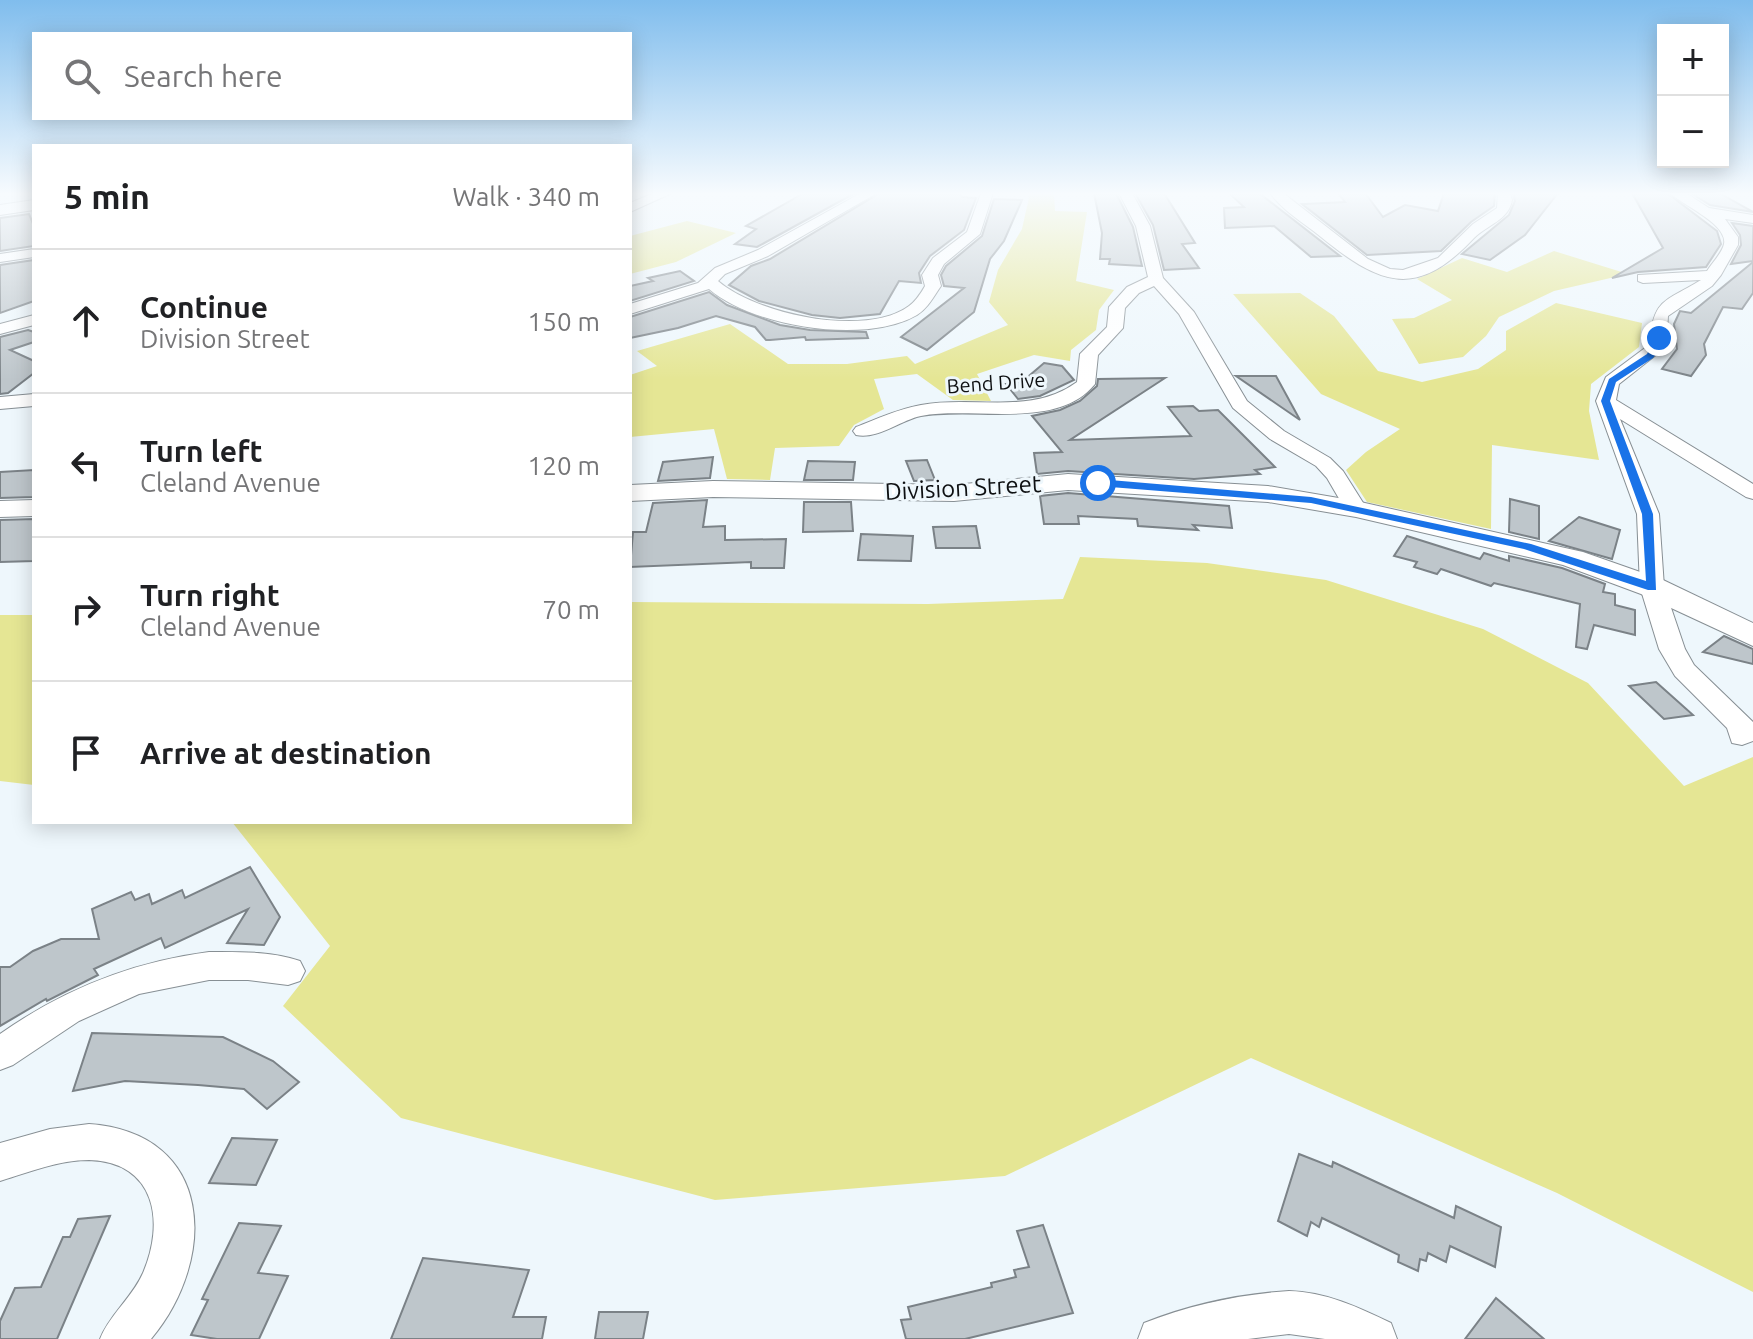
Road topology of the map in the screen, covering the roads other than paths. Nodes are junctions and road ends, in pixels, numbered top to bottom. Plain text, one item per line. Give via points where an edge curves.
1 (757, 255) edge
2 (945, 255) edge
3 (1150, 255) edge
4 (1352, 255) edge
5 (1451, 255) edge
6 (1725, 255) edge
7 (1713, 275) junction
8 (1643, 278) dead end
9 (1156, 279) junction
10 (710, 282) junction
11 (632, 308) edge
12 (32, 321) edge
13 (0, 329) edge
14 (32, 400) edge
15 (1605, 401) junction
16 (0, 403) edge
17 (863, 431) dead end
18 (632, 493) edge
19 (1753, 493) edge
20 (32, 508) edge
21 (0, 509) edge
22 (1356, 509) junction
23 (1652, 587) junction
24 (1753, 636) edge
25 (1742, 736) dead end
26 (288, 971) dead end
27 (0, 1054) edge
28 (0, 1162) edge
29 (122, 1339) edge
30 (1160, 1339) edge
31 (1375, 1339) edge

1 - 10 street via 720,271
2 - 10 street via 916,309 895,318 837,323 799,319 739,303
3 - 9 street
4 - 5 street via 1368,269 1407,275
6 - 7 street
7 - 8 street
7 - 15 street via 1667,307 1657,324 1657,347 1612,381
9 - 17 street, Bend Drive via 1133,290 1117,307 1115,328 1089,354 1086,384 1067,398 1032,406 922,410
9 - 22 street via 1186,312 1240,404 1277,435 1323,462
10 - 11 street
12 - 13 street
14 - 16 street
15 - 19 street
15 - 23 street via 1648,514
18 - 22 street, Division Street via 954,493 1098,483 1268,494
20 - 21 street
22 - 23 street, Division Street via 1527,546
23 - 24 street, Division Street
23 - 25 street via 1684,670 1741,725
26 - 27 street via 206,964 165,971 76,1005
28 - 29 street via 60,1145 99,1143 132,1150 157,1167 173,1195 176,1230 167,1270 145,1313
30 - 31 street via 1271,1314 1305,1313 1339,1321

